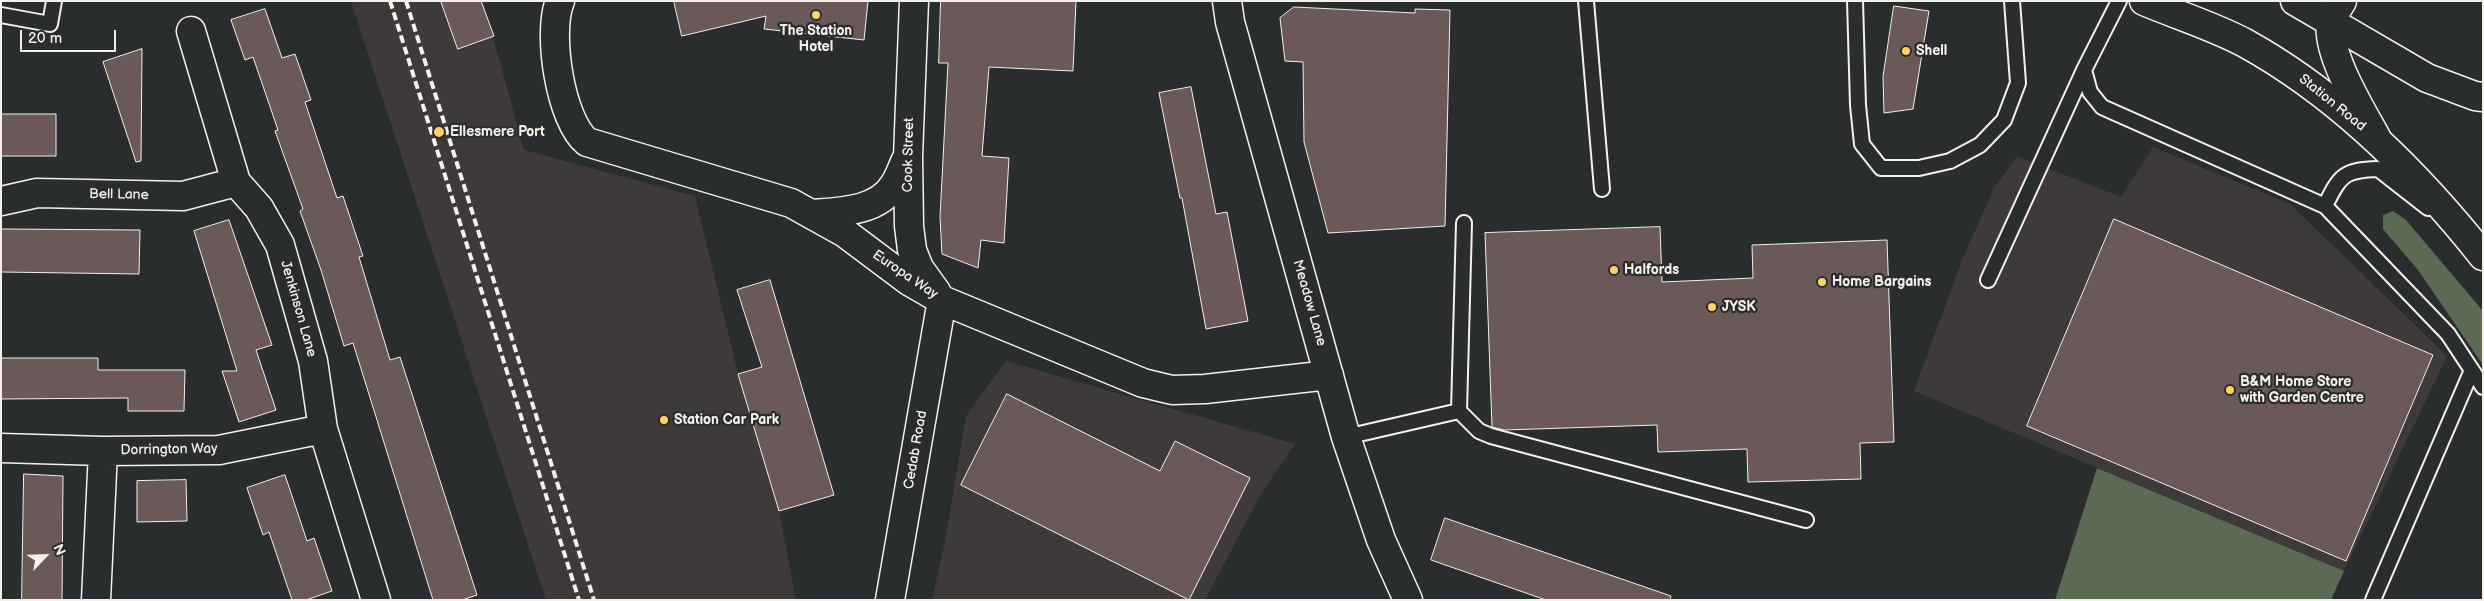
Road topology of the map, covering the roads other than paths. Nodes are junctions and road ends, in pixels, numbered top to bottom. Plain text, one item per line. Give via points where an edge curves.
1 (54, 1) edge
2 (560, 1) edge
3 (914, 1) edge
4 (1227, 1) edge
5 (1586, 1) edge
6 (1855, 1) edge
7 (2012, 1) edge
8 (2119, 1) edge
9 (2144, 1) edge
10 (2295, 1) edge
11 (2337, 11) edge
12 (1, 15) edge
13 (191, 31) dead end
14 (2084, 70) junction
15 (2483, 97) edge
16 (2380, 144) junction
17 (908, 156) junction
18 (236, 182) junction
19 (1602, 189) dead end
20 (1, 201) edge
21 (2325, 206) junction
22 (811, 214) junction
23 (1464, 223) dead end
24 (2477, 249) edge
25 (1988, 280) dead end
26 (942, 300) junction
27 (2472, 370) junction
28 (1329, 375) junction
29 (2483, 387) edge
30 (1459, 411) junction
31 (323, 429) junction
32 (1346, 437) junction
33 (1, 448) edge
34 (103, 451) junction
35 (1806, 520) dead end
36 (96, 600) edge
37 (376, 600) edge
38 (890, 600) edge
39 (1408, 600) edge
40 (2373, 600) edge

1 - 12 lane via 50,24
2 - 22 street, Europa Way via 554,24 565,106 576,130 588,142 776,198
3 - 17 street, Cook Street
4 - 28 street, Meadow Lane via 1230,22
5 - 19 lane
6 - 7 lane via 1862,144 1881,168 1919,168 1950,161 1980,145 2004,120 2018,83
8 - 14 lane
9 - 16 street, Station Road via 2243,42 2286,68 2357,122
10 - 11 street
11 - 15 street via 2427,78
11 - 16 street via 2334,51
13 - 18 street, Jenkinson Lane
14 - 21 lane via 2090,92 2102,107
14 - 25 lane
16 - 24 street, Station Road via 2422,184
17 - 22 street via 894,186 876,202 841,212
17 - 26 street, Cook Street via 912,250 919,268
18 - 20 street, Bell Lane via 183,196 37,193
18 - 31 street, Jenkinson Lane via 259,208 280,245 313,361
21 - 24 lane via 2336,184 2353,170 2378,169
21 - 27 lane via 2448,334
22 - 26 street, Europa Way via 845,233 910,281
23 - 30 lane
26 - 28 street, Europa Way via 1143,383 1172,390
26 - 38 street, Cedab Road
27 - 29 lane
27 - 40 lane
28 - 32 street, Meadow Lane
30 - 32 lane
30 - 35 lane via 1479,431 1491,436
31 - 34 street, Dorrington Way via 219,450
31 - 37 street, Jenkinson Lane
32 - 39 street, Meadow Lane via 1381,540
33 - 34 street, Dorrington Way
34 - 36 street, Dorrington Way

